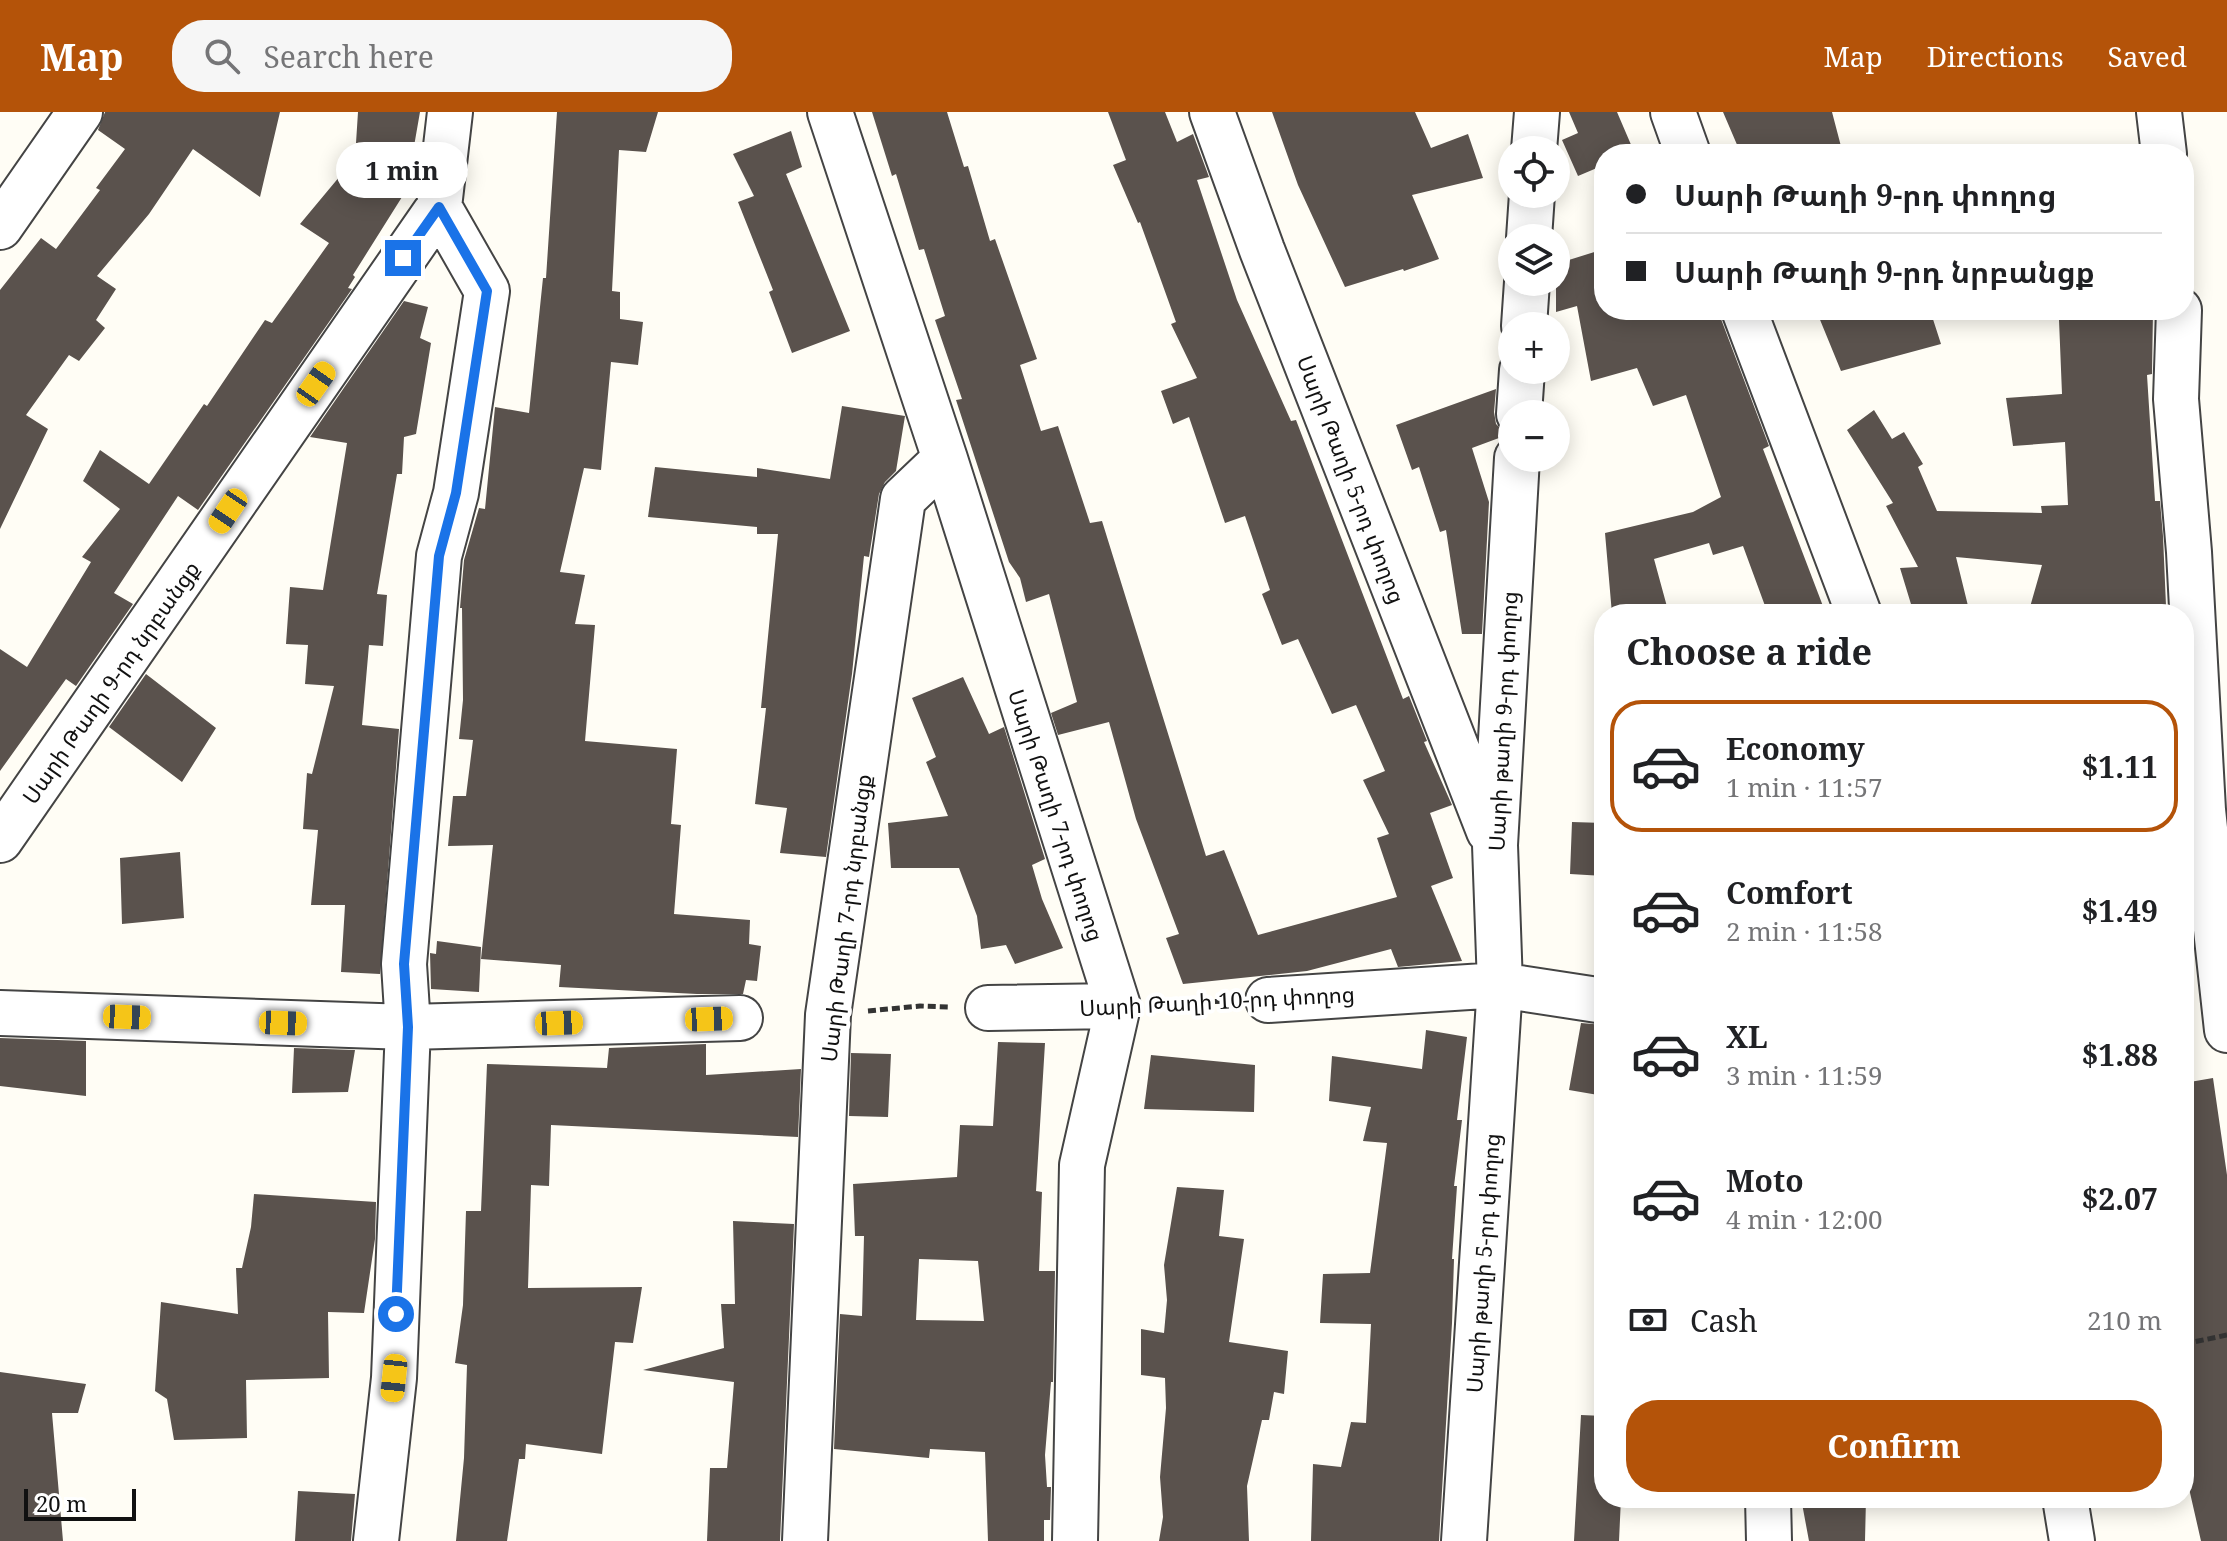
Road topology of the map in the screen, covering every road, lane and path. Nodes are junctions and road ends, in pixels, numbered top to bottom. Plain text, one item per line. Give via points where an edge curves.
1 (80, 112) edge
2 (450, 112) edge
3 (830, 112) edge
4 (1212, 112) edge
5 (1537, 112) edge
6 (1673, 112) edge
7 (2159, 112) edge
8 (1535, 136) edge
9 (1684, 144) edge
10 (2163, 144) edge
11 (439, 207) junction
12 (0, 227) edge
13 (1748, 320) edge
14 (2179, 320) edge
15 (945, 459) junction
16 (1516, 472) edge
17 (1855, 604) edge
18 (2215, 808) edge
19 (0, 840) edge
20 (1495, 845) junction
21 (1500, 985) junction
22 (1594, 999) edge
23 (1268, 1000) joint
24 (1118, 1006) junction
25 (988, 1008) joint
26 (0, 1013) edge
27 (828, 1015) junction
28 (740, 1018) dead end
29 (408, 1027) junction
30 (2227, 1030) edge
31 (2227, 1335) edge
32 (2194, 1342) edge
33 (1768, 1508) edge
34 (2067, 1508) edge
35 (376, 1541) edge
36 (805, 1541) edge
37 (1075, 1541) edge
38 (1464, 1541) edge
39 (1769, 1541) edge
40 (2072, 1541) edge

1 - 12 street
2 - 11 street
3 - 15 street, Սարի Թաղի 7-րդ փողոց
4 - 20 street, Սարի Թաղի 5-րդ փողոց
5 - 8 street
6 - 9 street
7 - 10 street
11 - 19 street, Սարի Թաղի 9-րդ նրբանցք
11 - 29 street via 487,291 456,493 439,556 404,964
13 - 17 street
14 - 18 street via 2176,399
15 - 24 street, Սարի Թաղի 7-րդ փողոց
15 - 27 street, Սարի Թաղի 7-րդ նրբանցք via 903,499
16 - 20 street, Սարի թաղի 9-րդ փողոց
18 - 30 street
20 - 21 street, Սարի թաղի 9-րդ փողոց
21 - 22 street, Սարի Թաղի 10-րդ փողոց
21 - 23 street, Սարի Թաղի 10-րդ փողոց
21 - 38 street, Սարի թաղի 5-րդ փողոց
23 - 24 path, Սարի Թաղի 10-րդ փողոց
24 - 25 street, Սարի Թաղի 10-րդ փողոց
24 - 37 street via 1082,1165
25 - 27 path via 920,1006
26 - 29 street
27 - 36 street, Սարի Թաղի 7-րդ նրբանցք
28 - 29 street
29 - 35 street via 394,1378
31 - 32 path
33 - 39 street
34 - 40 street

